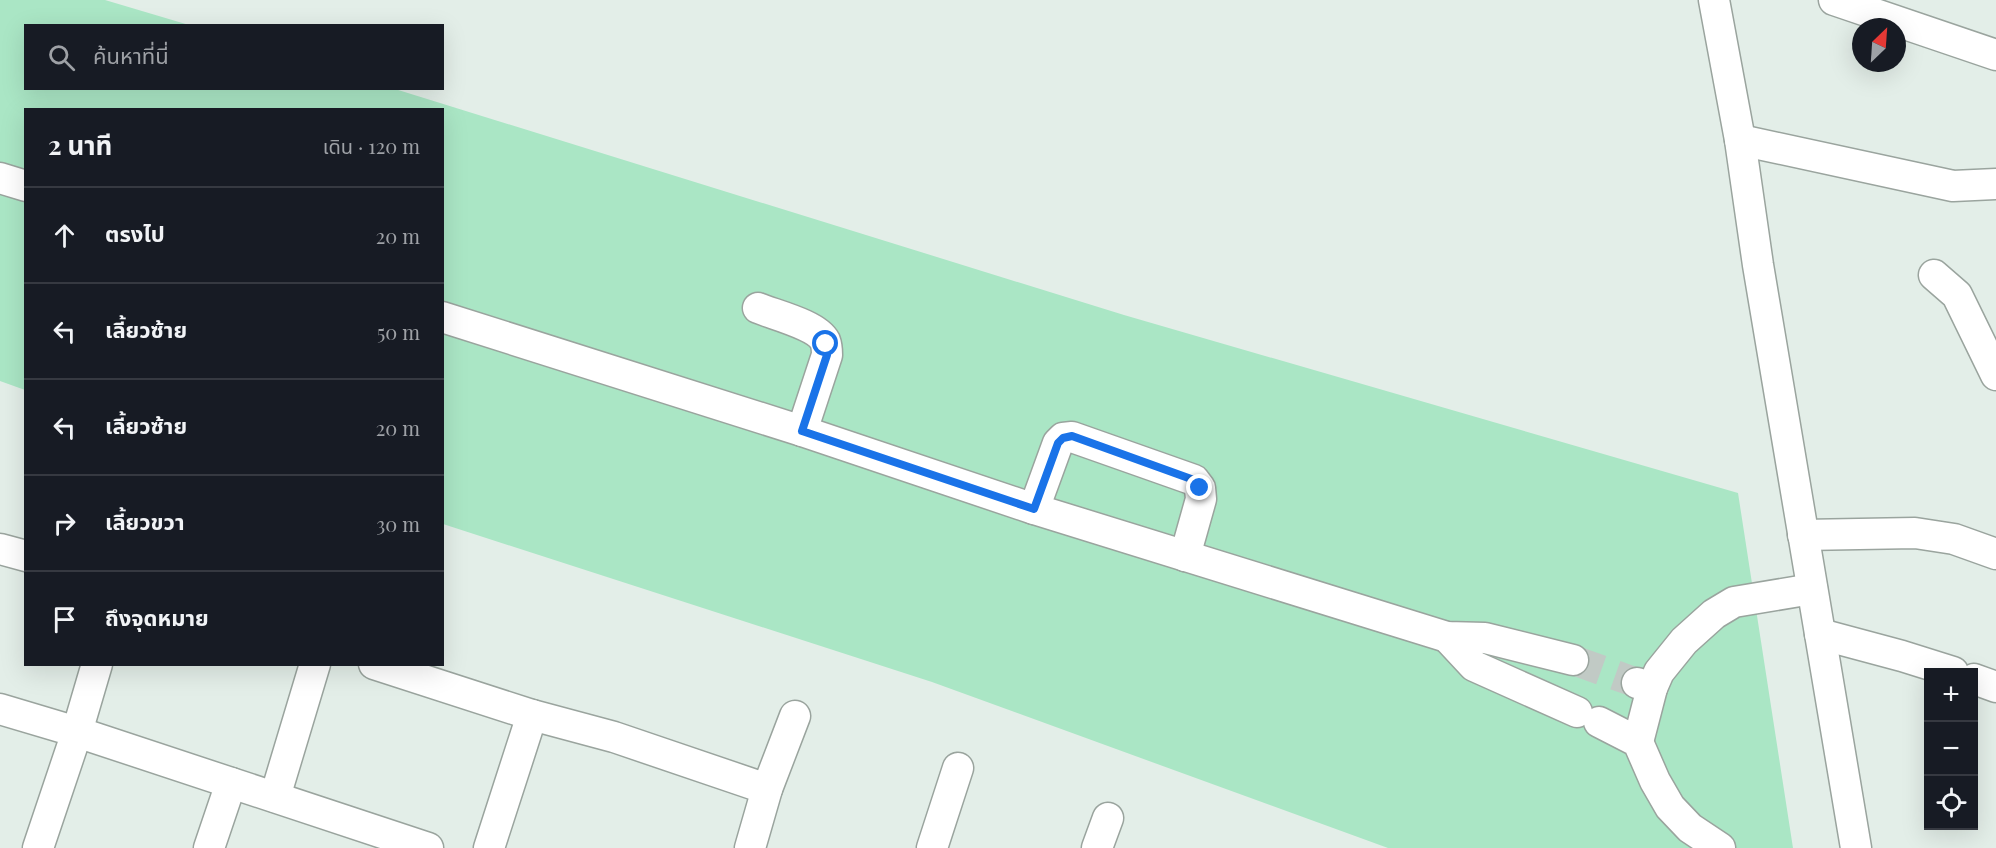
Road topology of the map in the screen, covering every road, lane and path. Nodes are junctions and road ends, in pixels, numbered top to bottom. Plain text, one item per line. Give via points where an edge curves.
1 (1714, 0) edge
2 (1834, 0) edge
3 (1996, 55) edge
4 (1740, 140) junction
5 (0, 178) edge
6 (1996, 184) edge
7 (24, 185) edge
8 (1934, 275) dead end
9 (758, 308) dead end
10 (444, 318) edge
11 (1984, 328) edge
12 (1996, 375) edge
13 (802, 431) junction
14 (1034, 509) junction
15 (1803, 535) junction
16 (0, 549) edge
17 (1996, 554) edge
18 (24, 555) edge
19 (1185, 556) junction
20 (1812, 589) junction
21 (1820, 634) junction
22 (1447, 637) junction
23 (1573, 660) tunnel mouth
24 (95, 666) edge
25 (314, 666) edge
26 (380, 666) edge
27 (1940, 668) edge
28 (1978, 680) edge
29 (1996, 687) edge
30 (0, 709) edge
31 (532, 715) junction
32 (795, 716) dead end
33 (77, 732) junction
34 (1638, 742) junction
35 (958, 768) dead end
36 (231, 783) junction
37 (767, 789) junction
38 (275, 797) junction
39 (1108, 818) dead end
40 (422, 847) edge
41 (38, 848) edge
42 (209, 848) edge
43 (489, 848) edge
44 (750, 848) edge
45 (932, 848) edge
46 (1097, 848) edge
47 (1720, 848) edge
48 (1856, 848) edge

1 - 4 street
2 - 3 street
4 - 6 street via 1953,186
4 - 15 street
5 - 7 street
8 - 11 street via 1957,295
9 - 13 street via 820,334 826,344 827,355
10 - 13 street
11 - 12 street
13 - 14 street
14 - 19 street
14 - 19 street via 1058,443 1072,436 1194,480 1201,499
15 - 17 street via 1915,532 1954,539
15 - 20 street
16 - 18 street
19 - 22 street
20 - 21 street
20 - 34 street via 1734,602 1714,614 1645,685
21 - 27 street
21 - 48 street
22 - 23 street via 1485,638
22 - 34 street via 1474,666
24 - 33 street
25 - 38 street
26 - 31 street
28 - 29 street
30 - 33 street
31 - 37 street via 614,737
31 - 43 street
32 - 37 street
33 - 36 street
33 - 41 street
34 - 47 street via 1670,807 1690,828
35 - 45 street
36 - 38 street
36 - 42 street
37 - 44 street
38 - 40 street
39 - 46 street

